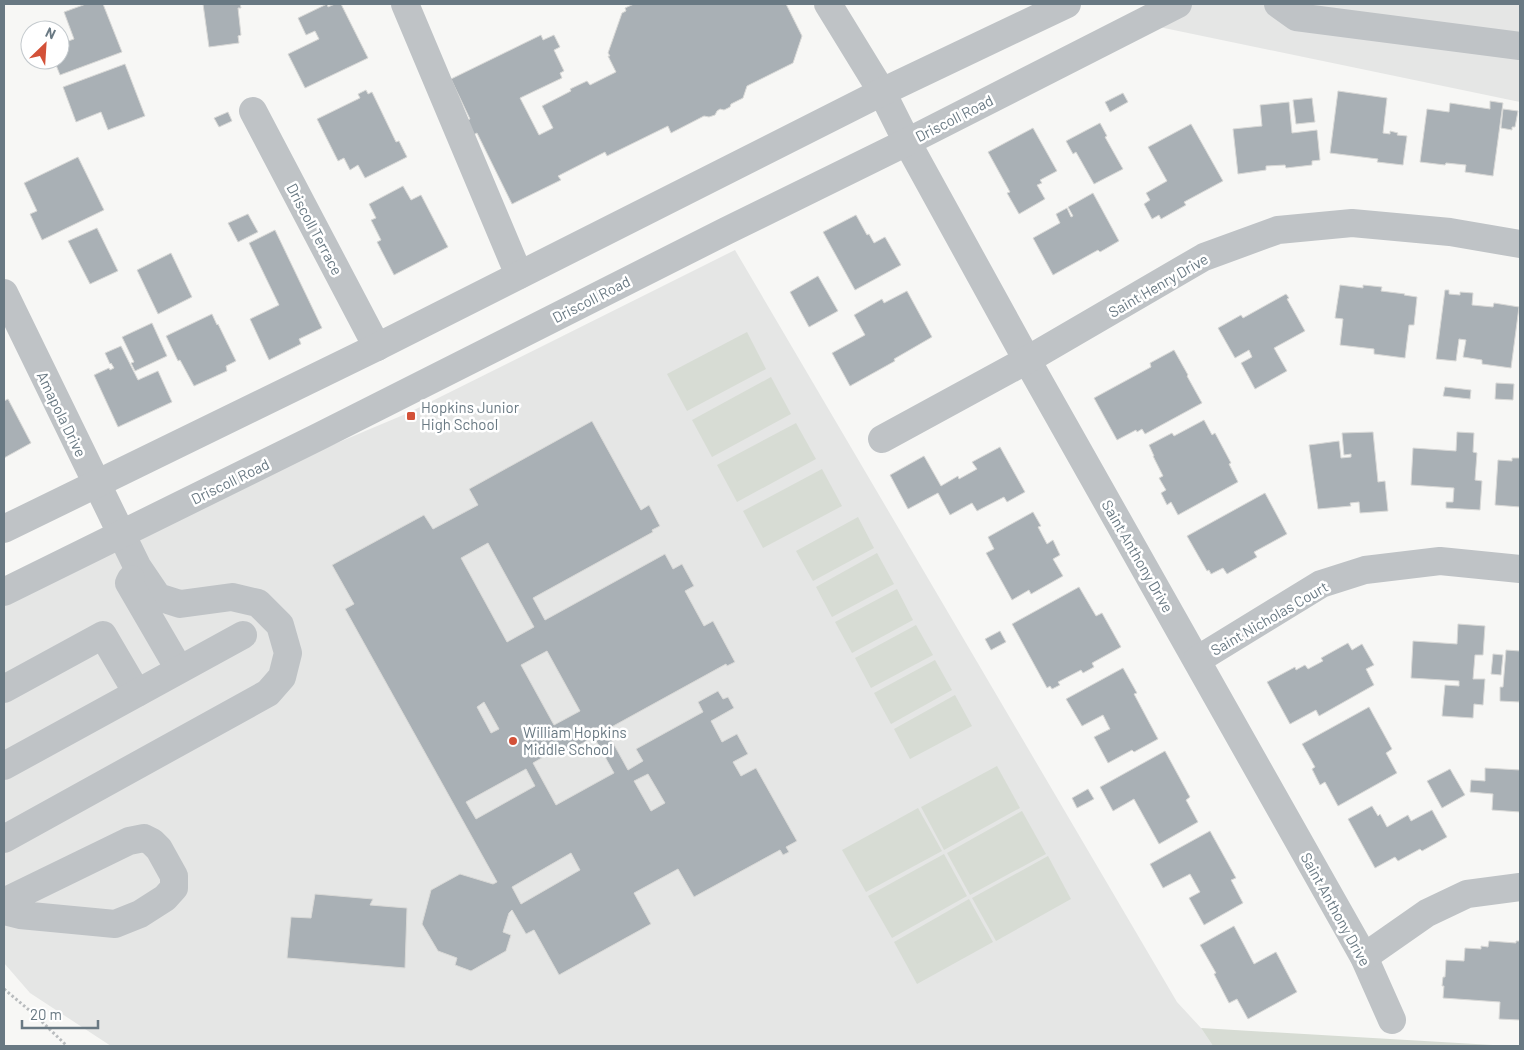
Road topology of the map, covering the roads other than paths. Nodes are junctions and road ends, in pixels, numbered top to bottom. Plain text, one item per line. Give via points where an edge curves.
1 (406, 4) edge
2 (1067, 4) edge
3 (1178, 4) edge
4 (1278, 4) edge
5 (836, 6) edge
6 (1346, 14) edge
7 (1520, 46) edge
8 (882, 92) junction
9 (253, 111) dead end
10 (907, 142) junction
11 (1520, 244) edge
12 (519, 275) junction
13 (4, 293) edge
14 (14, 338) edge
15 (377, 347) junction
16 (1027, 360) junction
17 (882, 440) dead end
18 (96, 484) junction
19 (4, 529) edge
20 (121, 534) junction
21 (137, 566) junction
22 (1520, 569) edge
23 (4, 592) edge
24 (243, 635) dead end
25 (1197, 660) junction
26 (179, 669) junction
27 (4, 689) edge
28 (137, 693) junction
29 (4, 766) edge
30 (4, 839) edge
31 (1520, 887) edge
32 (4, 902) edge
33 (4, 911) edge
34 (1364, 956) junction
35 (1392, 1020) dead end

1 - 12 street
2 - 8 street
3 - 10 street, Driscoll Road
4 - 6 street via 1296,17
5 - 8 street, Saint Anthony Drive
6 - 7 street
8 - 10 street, Saint Anthony Drive
8 - 12 street
9 - 15 street, Driscoll Terrace
10 - 16 street, Saint Anthony Drive
10 - 20 street, Driscoll Road
11 - 16 street, Saint Henry Drive via 1450,232 1352,223 1278,230 1204,257
12 - 15 street
13 - 14 street, Amapola Drive
14 - 18 street, Amapola Drive
15 - 18 street
16 - 17 street, Saint Henry Drive
16 - 25 street, Saint Anthony Drive
18 - 19 street
18 - 20 street, Amapola Drive
20 - 21 street, Amapola Drive
20 - 23 street, Driscoll Road
21 - 26 street via 129,583
21 - 30 street, Amapola Drive via 158,597 180,604 232,597 258,603 280,625 288,653 282,677 268,693
22 - 25 street, Saint Nicholas Court via 1440,561 1365,570 1321,584
24 - 26 street
25 - 34 street, Saint Anthony Drive
26 - 28 street
27 - 28 street via 103,635
28 - 29 street
31 - 34 street via 1467,894 1427,913
32 - 33 street via 129,840 144,838 152,842 174,876 174,888 165,898 140,914 115,924
34 - 35 street, Saint Anthony Drive

